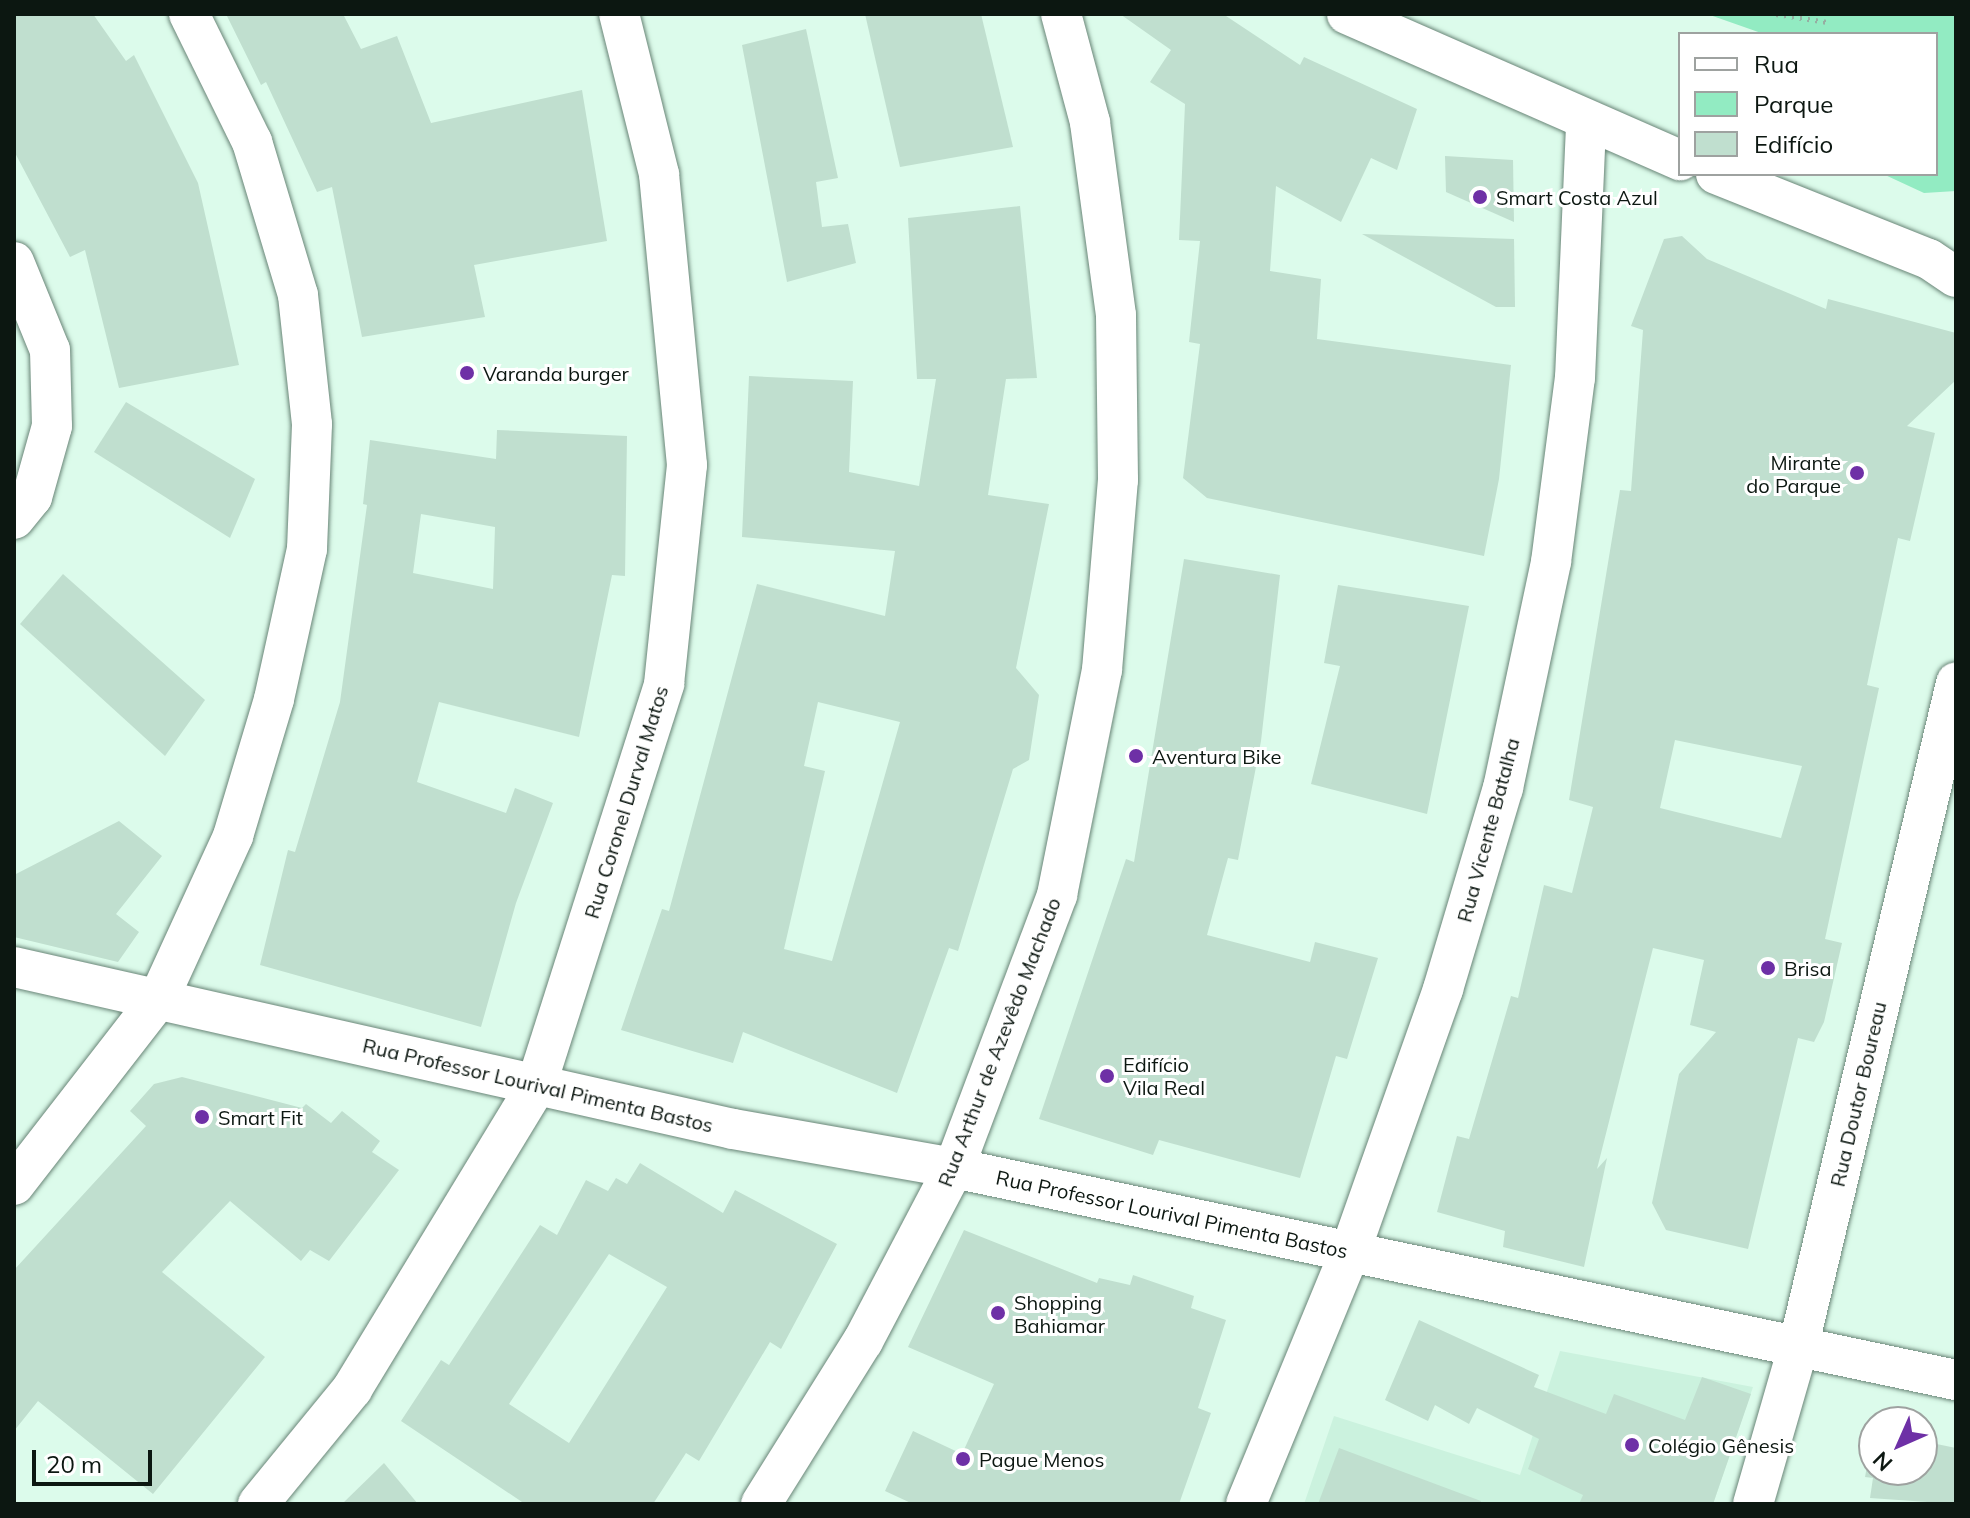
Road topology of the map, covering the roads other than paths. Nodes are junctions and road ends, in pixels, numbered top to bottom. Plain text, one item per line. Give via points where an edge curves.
1 (189, 14) edge
2 (619, 14) edge
3 (1061, 14) edge
4 (1347, 14) edge
5 (1586, 123) junction
6 (1678, 159) edge
7 (1721, 176) edge
8 (14, 262) edge
9 (1947, 262) edge
10 (14, 519) edge
11 (1956, 683) edge
12 (14, 967) edge
13 (159, 998) junction
14 (536, 1086) junction
15 (954, 1168) junction
16 (14, 1185) edge
17 (1350, 1252) junction
18 (1798, 1348) junction
19 (1956, 1380) edge
20 (258, 1504) edge
21 (761, 1504) edge
22 (1246, 1504) edge
23 (1753, 1504) edge

1 - 13 street via 252,142 298,295 312,424 307,549 274,699 233,836
2 - 14 street, Rua Coronel Durval Matos via 659,174 676,310 687,465 680,576 664,684
3 - 15 street, Rua Arthur de Azevêdo Machado via 1090,122 1116,315 1118,480 1102,670 1057,895
4 - 5 street
5 - 6 street
5 - 17 street, Rua Vicente Batalha via 1575,378 1551,562 1503,788 1443,989
7 - 9 street
8 - 10 street via 50,350 52,426 32,497
11 - 18 street, Rua Doutor Boureau
12 - 13 street, Rua Professor Lourival Pimenta Bastos
13 - 14 street, Rua Professor Lourival Pimenta Bastos
13 - 16 street
14 - 15 street, Rua Professor Lourival Pimenta Bastos
14 - 20 street, Rua Coronel Durval Matos via 360,1376
15 - 17 street, Rua Professor Lourival Pimenta Bastos
15 - 21 street, Rua Arthur de Azevêdo Machado via 863,1341
17 - 18 street, Rua Professor Lourival Pimenta Bastos
17 - 22 street, Rua Vicente Batalha
18 - 19 street, Rua Professor Lourival Pimenta Bastos
18 - 23 street, Rua Doutor Boureau

